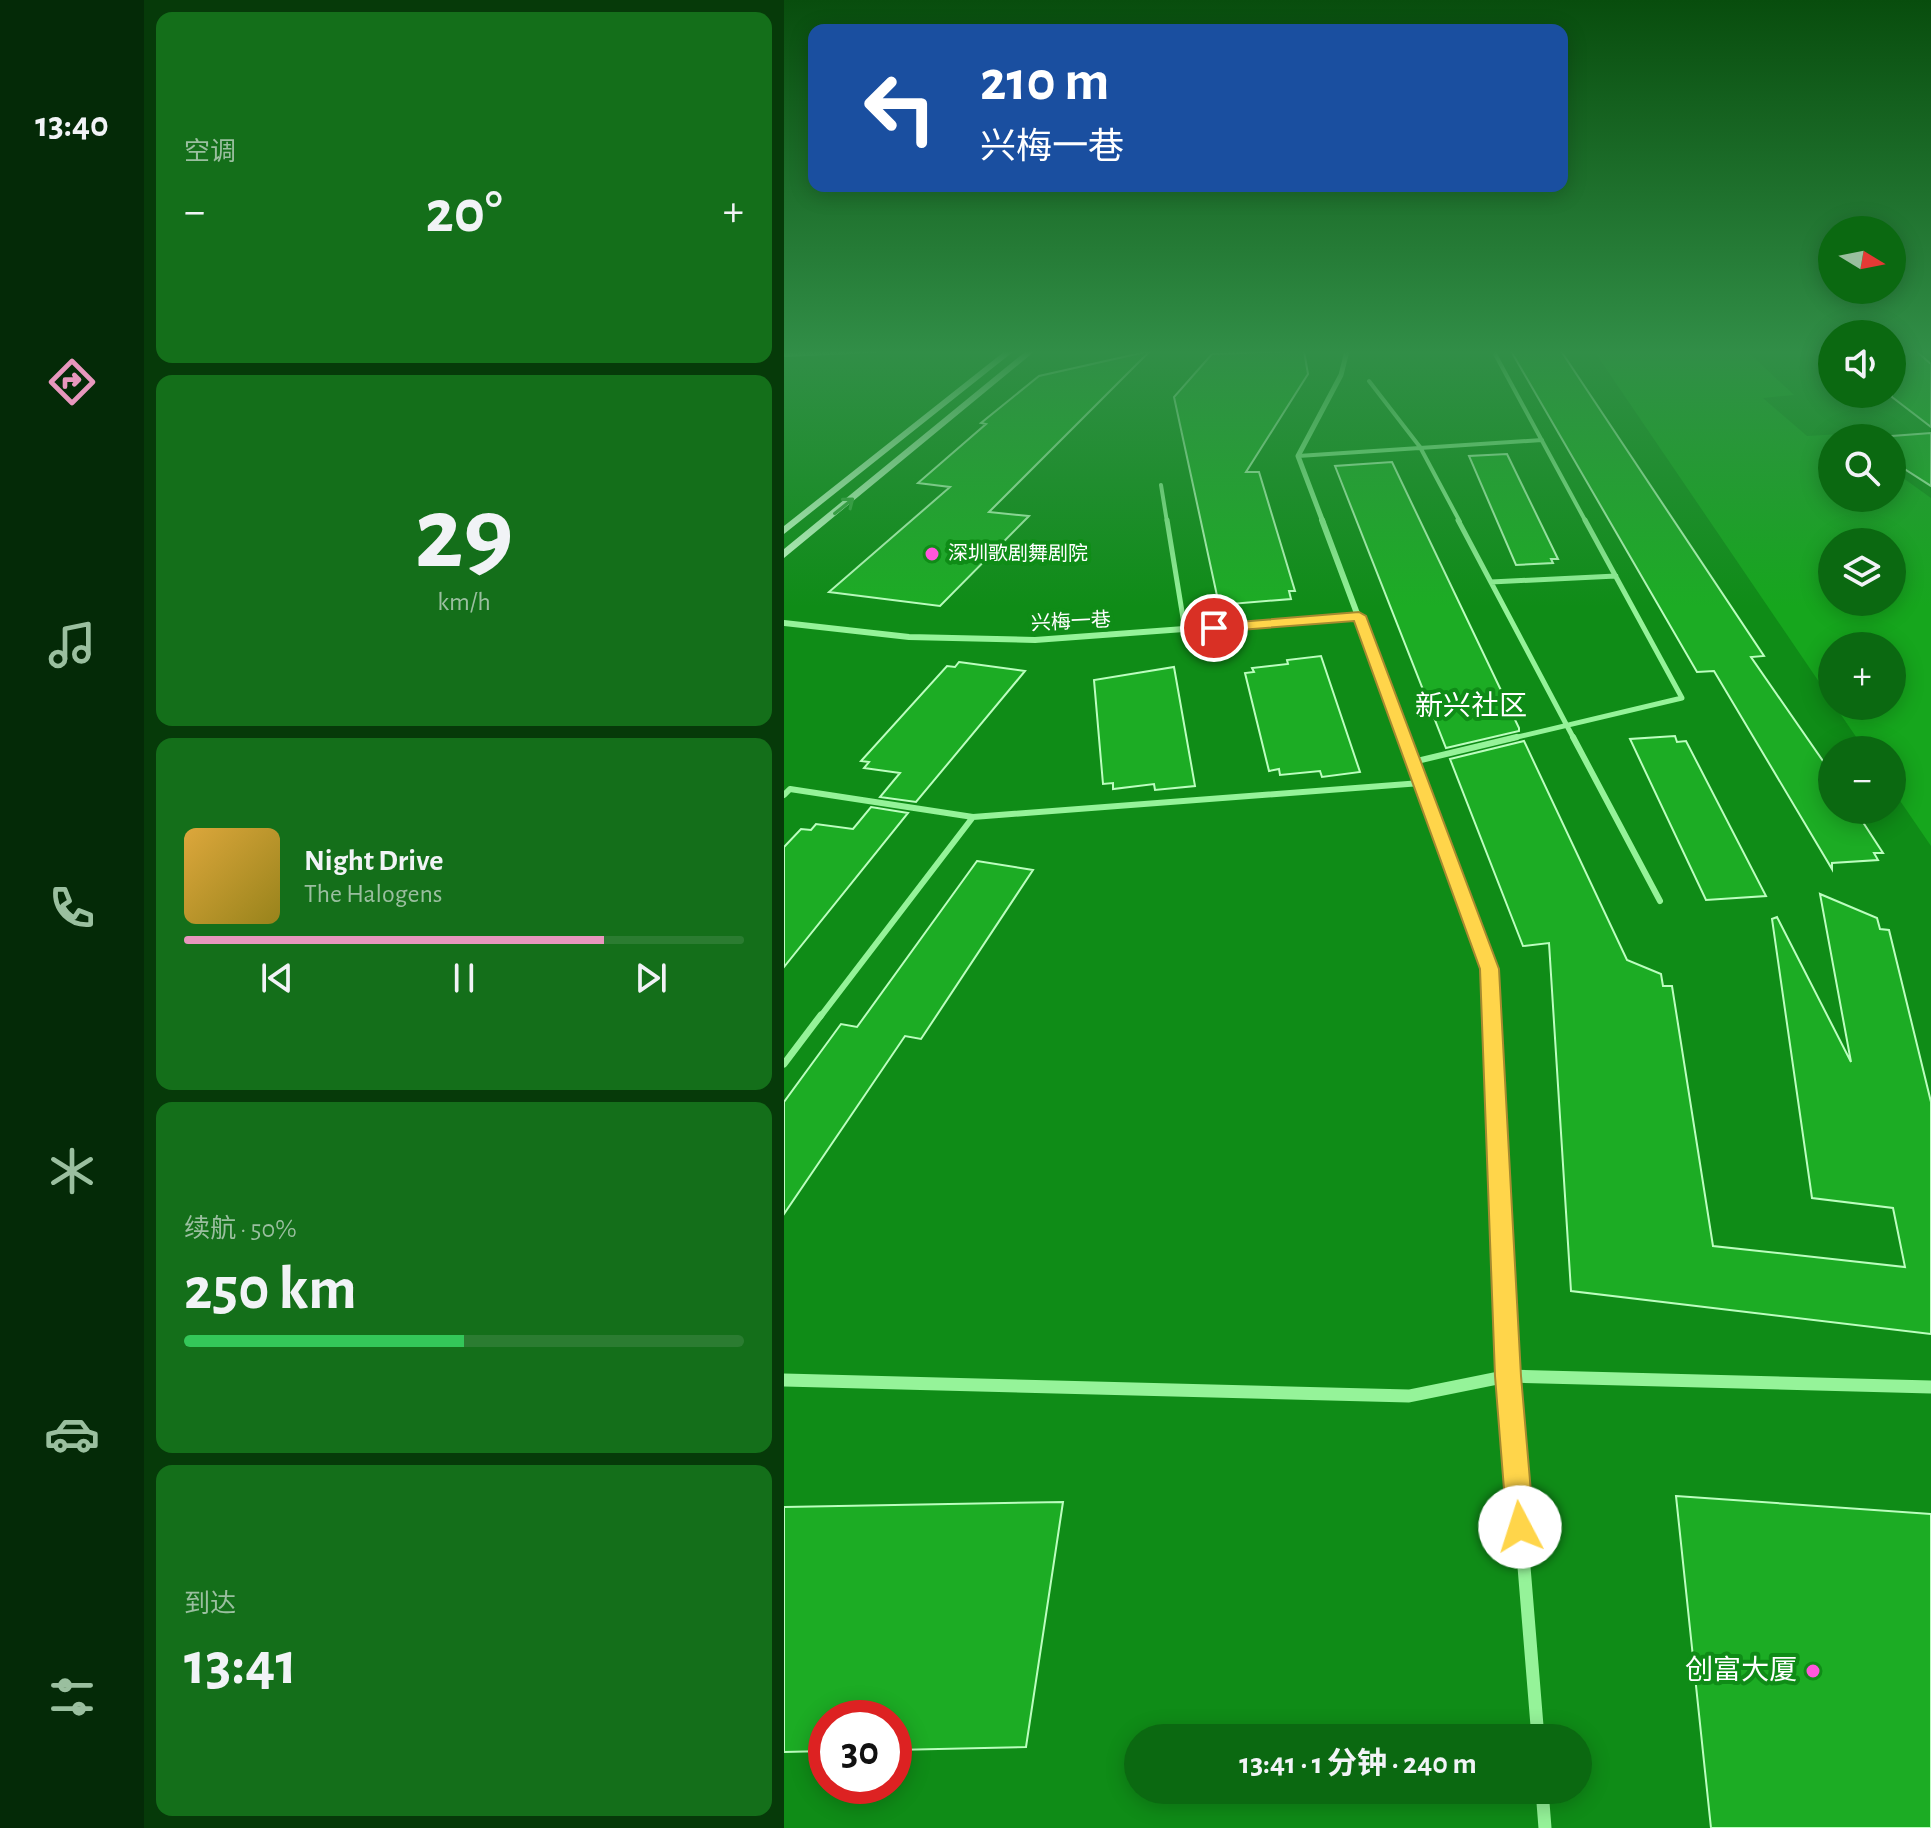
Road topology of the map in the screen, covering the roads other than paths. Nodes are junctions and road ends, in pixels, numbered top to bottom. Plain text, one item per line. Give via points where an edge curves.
1 (903, 436) edge
2 (928, 436) edge
3 (1308, 436) edge
4 (1412, 436) edge
5 (1540, 436) edge
6 (1542, 440) junction
7 (1420, 447) junction
8 (1298, 456) junction
9 (1161, 485) dead end
10 (784, 531) edge
11 (784, 555) edge
12 (1616, 576) junction
13 (1491, 582) junction
14 (1359, 616) junction
15 (784, 623) edge
16 (1185, 630) junction
17 (1566, 725) junction
18 (1413, 762) junction
19 (1421, 783) junction
20 (784, 795) edge
21 (973, 817) junction
22 (1660, 901) dead end
23 (784, 1064) edge
24 (1508, 1376) junction
25 (784, 1380) edge
26 (1931, 1387) edge
27 (1537, 1724) edge
28 (1543, 1804) edge
29 (1545, 1828) edge

1 - 10 main road
11 -> 2 main road
3 - 8 street
4 - 7 lane
5 - 6 lane
6 - 7 lane
6 - 12 lane
7 - 8 lane
7 - 13 lane
8 - 14 street
9 - 16 lane
12 - 13 lane
12 - 17 lane via 1682,698
13 - 17 lane
14 - 16 street, 兴梅一巷
14 - 18 street
15 - 16 street, 兴梅一巷 via 992,640
17 - 18 lane
17 - 22 lane
18 - 19 street
19 - 21 lane
19 - 24 street via 1490,969
20 - 21 lane via 790,789
21 - 23 lane
24 - 25 street via 1409,1396
24 - 26 street
24 - 27 street
28 - 29 street

